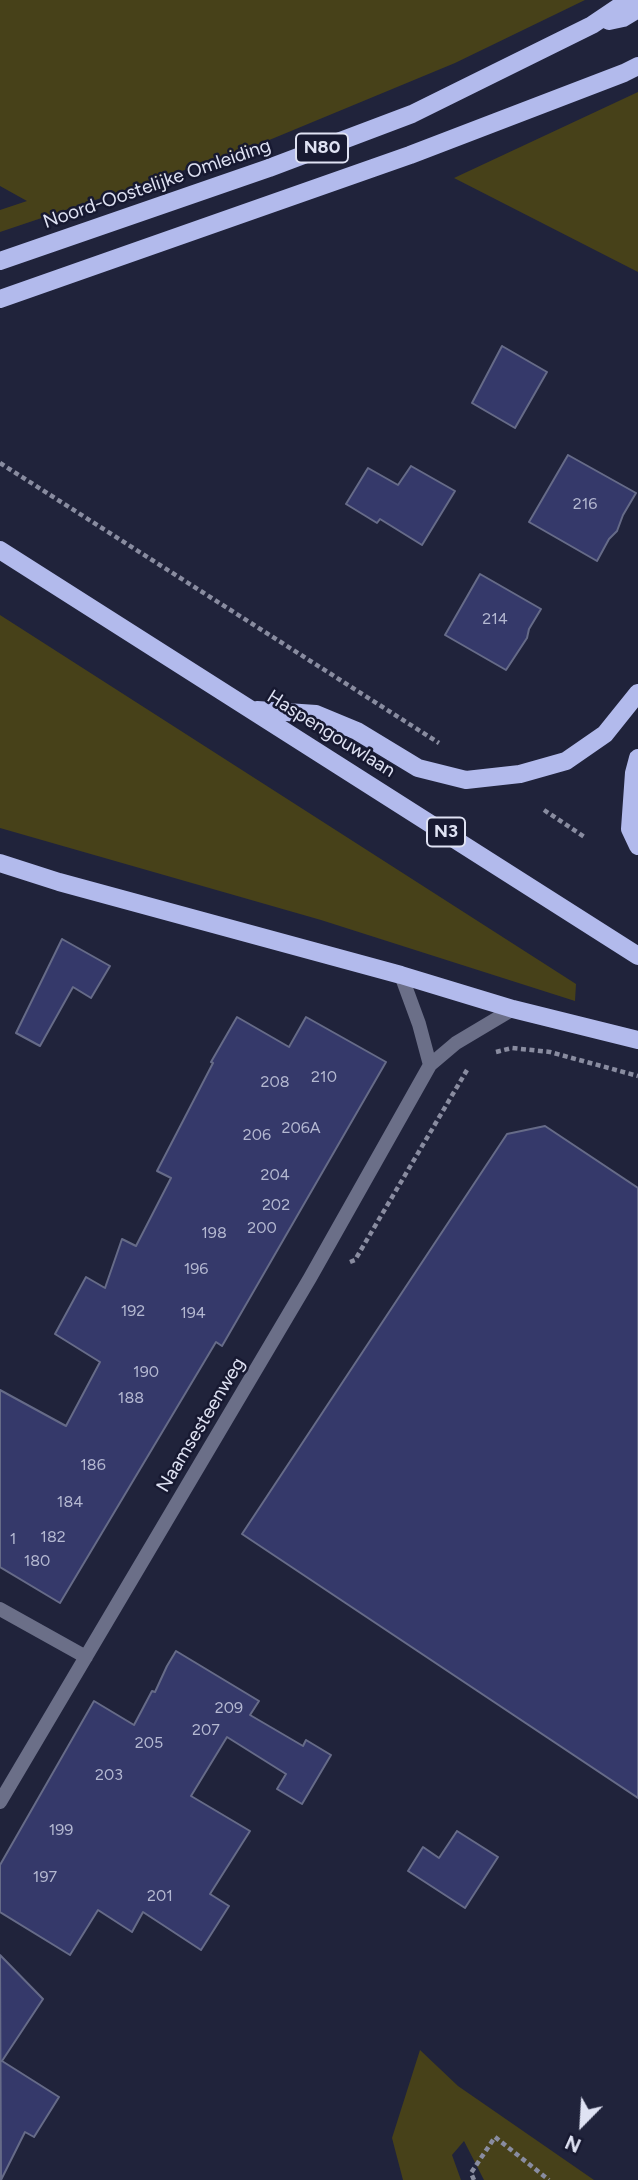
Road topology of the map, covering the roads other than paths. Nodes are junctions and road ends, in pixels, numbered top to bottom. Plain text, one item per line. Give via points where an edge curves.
1 (629, 0) edge
2 (638, 9) edge
3 (592, 25) junction
4 (638, 66) edge
5 (0, 261) edge
6 (0, 299) edge
7 (0, 550) edge
8 (638, 693) edge
9 (254, 709) junction
10 (638, 758) edge
11 (638, 846) edge
12 (0, 863) edge
13 (638, 956) edge
14 (401, 975) junction
15 (513, 1009) junction
16 (638, 1040) edge
17 (430, 1065) junction
18 (0, 1609) edge
19 (86, 1657) junction
20 (0, 1802) edge

1 - 3 main road, Noord-Oostelijke Omleiding / N80
2 - 3 main road via 623,18
3 - 5 main road, Noord-Oostelijke Omleiding / N80 via 412,114
4 - 6 main road, N80 via 410,155
7 - 9 main road, Haspengouwlaan / N3
8 - 9 main road via 605,734 566,761 520,774 466,780 418,768 357,731 316,714
9 - 13 main road, Haspengouwlaan / N3
10 - 11 main road via 630,829
12 - 14 main road
14 - 15 main road
14 - 17 street
15 - 16 main road
15 - 17 street, Naamsesteenweg via 456,1043
17 - 19 street, Naamsesteenweg
18 - 19 street
19 - 20 street, Naamsesteenweg

